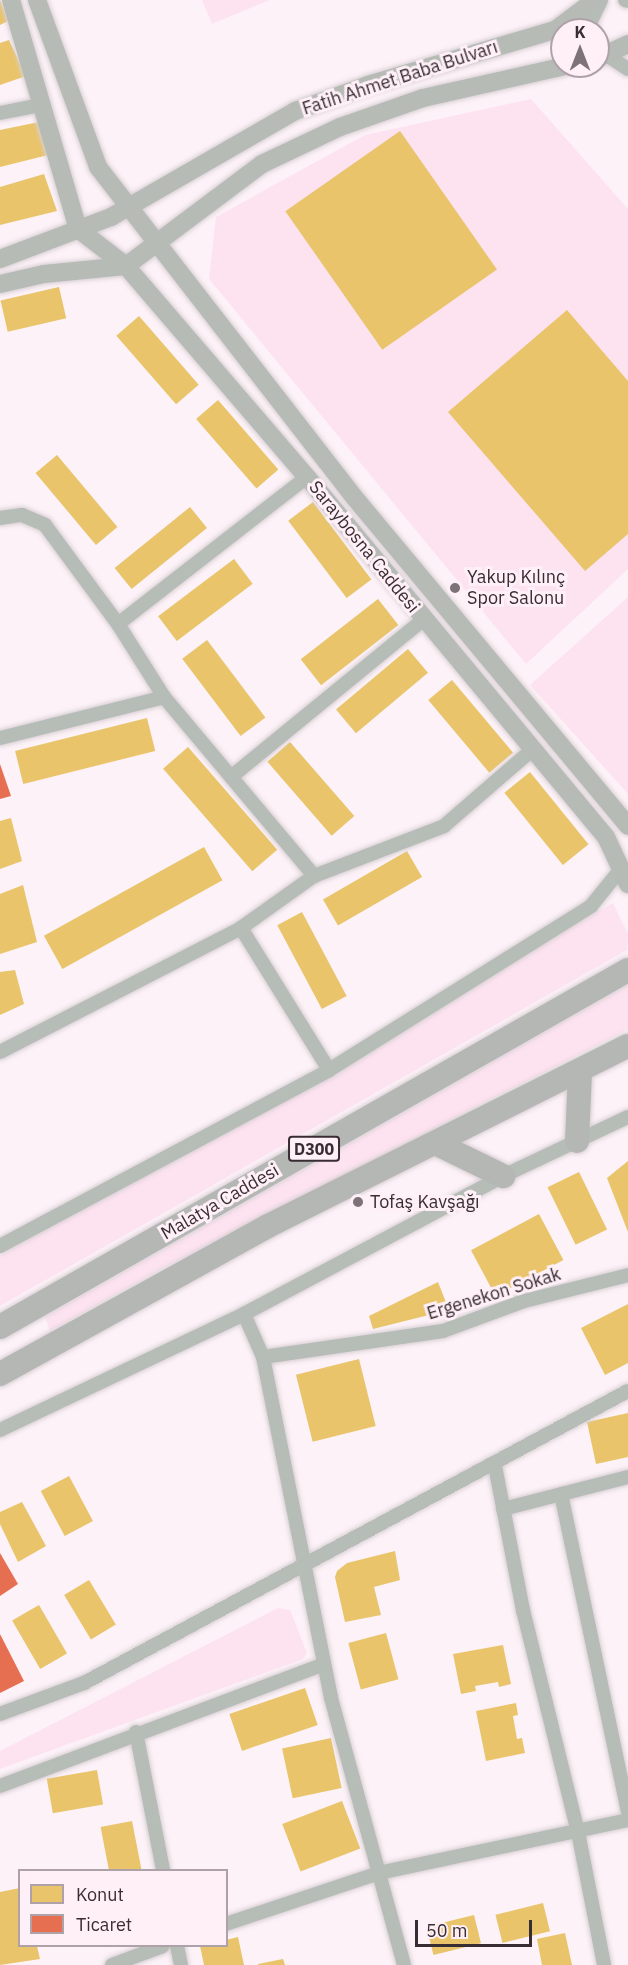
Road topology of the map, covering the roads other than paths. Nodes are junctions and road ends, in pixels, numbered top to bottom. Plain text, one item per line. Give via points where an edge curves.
1 (10, 0) edge
2 (37, 0) edge
3 (595, 0) edge
4 (601, 0) edge
5 (592, 18) edge
6 (628, 44) edge
7 (610, 53) edge
8 (610, 60) edge
9 (550, 69) edge
10 (628, 69) edge
11 (41, 105) junction
12 (0, 113) edge
13 (127, 208) junction
14 (78, 229) junction
15 (158, 243) junction
16 (0, 259) edge
17 (126, 266) junction
18 (0, 284) edge
19 (307, 477) junction
20 (0, 518) edge
21 (423, 620) junction
22 (118, 624) junction
23 (164, 697) junction
24 (0, 738) edge
25 (534, 748) junction
26 (231, 777) junction
27 (628, 826) edge
28 (314, 876) junction
29 (625, 877) edge
30 (241, 928) junction
31 (628, 970) edge
32 (628, 1046) edge
33 (0, 1052) edge
34 (329, 1070) junction
35 (580, 1071) junction
36 (628, 1117) edge
37 (577, 1141) junction
38 (435, 1143) junction
39 (503, 1176) junction
40 (0, 1246) edge
41 (628, 1275) edge
42 (244, 1314) junction
43 (0, 1327) edge
44 (263, 1358) junction
45 (0, 1374) edge
46 (628, 1391) edge
47 (0, 1430) edge
48 (495, 1466) junction
49 (628, 1477) edge
50 (561, 1494) junction
51 (503, 1509) junction
52 (303, 1563) junction
53 (324, 1664) junction
54 (0, 1714) edge
55 (136, 1732) junction
56 (0, 1786) edge
57 (628, 1811) edge
58 (628, 1820) edge
59 (578, 1832) junction
60 (163, 1869) edge
61 (379, 1873) junction
62 (228, 1923) edge
63 (160, 1947) edge
64 (177, 1947) edge
65 (112, 1965) edge
66 (181, 1965) edge
67 (404, 1965) edge
68 (604, 1965) edge

1 - 11 main road
2 - 13 main road, Saraybosna Caddesi via 98,167
3 - 13 main road, Fatih Ahmet Baba Bulvarı via 555,30 368,85 295,111
4 - 5 street
6 - 7 main road
8 - 10 street
9 - 15 main road, Fatih Ahmet Baba Bulvarı via 423,98 340,126 262,164
11 - 12 street
11 - 14 main road
13 - 14 main road, Fatih Ahmet Baba Bulvarı
13 - 15 main road, Saraybosna Caddesi
14 - 16 main road, Fatih Ahmet Baba Bulvarı
14 - 17 main road, Saraybosna Caddesi
15 - 17 main road, Fatih Ahmet Baba Bulvarı
15 - 27 main road, Saraybosna Caddesi via 354,498
17 - 18 main road via 44,274
17 - 19 main road, Saraybosna Caddesi
19 - 21 main road, Saraybosna Caddesi
19 - 22 street
20 - 22 street via 22,515 45,525
21 - 25 main road, Saraybosna Caddesi
21 - 26 street
22 - 23 street
23 - 24 street
23 - 26 street
25 - 28 street via 444,826
25 - 29 main road, Saraybosna Caddesi via 606,837
26 - 28 street
28 - 30 street
29 - 34 street via 591,906
30 - 33 street
30 - 34 street
31 - 43 highway, Malatya Caddesi / D300
32 - 35 highway, D300
34 - 40 street
35 - 37 highway
35 - 38 highway, D300
36 - 37 street
37 - 39 street
38 - 39 highway
38 - 45 highway, D300 via 268,1226
39 - 42 street
41 - 44 street, Ergenekon Sokak via 524,1301 443,1331
42 - 44 street
42 - 47 street
44 - 52 street
46 - 48 street
48 - 51 street
48 - 52 street
49 - 50 street
50 - 51 street
50 - 57 street
51 - 59 street via 523,1610
52 - 53 street
52 - 54 street via 84,1683
53 - 55 street
53 - 61 street
55 - 56 street
55 - 60 street
58 - 59 street
59 - 61 street
59 - 68 street
61 - 62 street
61 - 67 street
63 - 65 street
64 - 66 street

